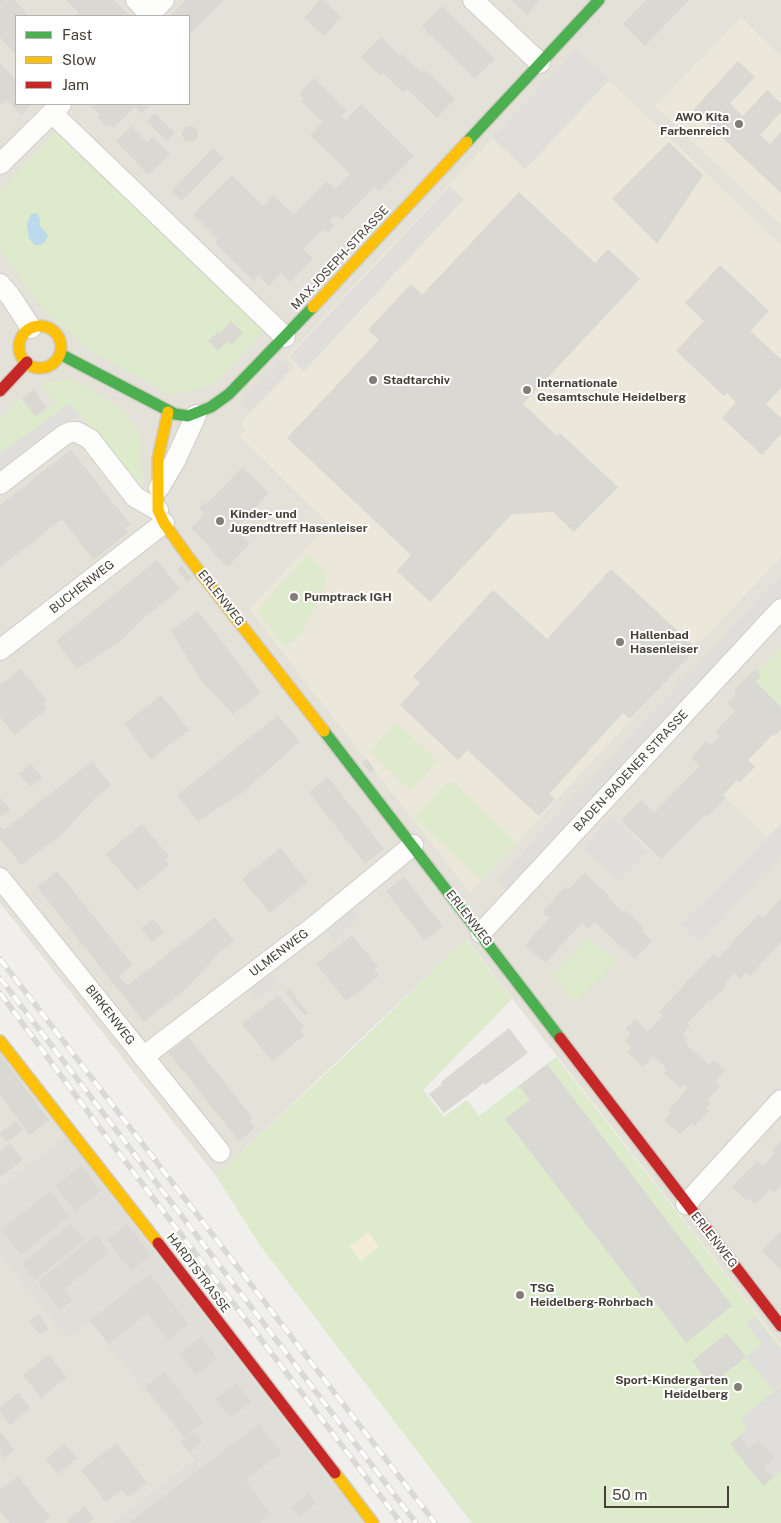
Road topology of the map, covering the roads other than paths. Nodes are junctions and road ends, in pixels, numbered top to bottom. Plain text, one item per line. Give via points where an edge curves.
1 (136, 0) edge
2 (164, 0) edge
3 (473, 0) edge
4 (598, 0) edge
5 (149, 15) edge
6 (540, 63) junction
7 (56, 108) edge
8 (0, 164) edge
9 (0, 284) edge
10 (31, 328) junction
11 (285, 337) junction
12 (60, 354) junction
13 (27, 362) junction
14 (0, 391) edge
15 (168, 412) junction
16 (196, 414) junction
17 (0, 484) edge
18 (159, 488) junction
19 (161, 516) junction
20 (781, 609) edge
21 (0, 650) edge
22 (413, 846) junction
23 (0, 878) edge
24 (481, 933) junction
25 (0, 1041) edge
26 (143, 1057) junction
27 (781, 1100) edge
28 (220, 1152) dead end
29 (686, 1204) junction
30 (781, 1326) edge
31 (372, 1523) edge

1 - 5 street
2 - 5 street
3 - 6 street
4 - 6 street, MAX-JOSEPH-STRASSE
6 - 11 street, MAX-JOSEPH-STRASSE
7 - 8 street
7 - 11 street
9 - 10 street
10 - 12 street via 52,329 60,340
10 - 13 street via 20,344
11 - 16 street, MAX-JOSEPH-STRASSE via 229,394
12 - 13 street via 46,367 32,366
12 - 15 street
13 - 14 street
15 - 16 street via 181,416
15 - 18 street via 158,458
16 - 18 street
17 - 19 street, ERLENWEG via 64,435 71,432 84,434 135,497
18 - 19 street
19 - 21 street, BUCHENWEG
19 - 22 street, ERLENWEG via 189,558
20 - 24 street, BADEN-BADENER STRASSE
22 - 24 street, ERLENWEG
22 - 26 street, ULMENWEG via 316,925
23 - 26 street, BIRKENWEG
24 - 29 street, ERLENWEG
25 - 31 street, HARDTSTRASSE
26 - 28 street, BIRKENWEG
27 - 29 street
29 - 30 street, ERLENWEG

